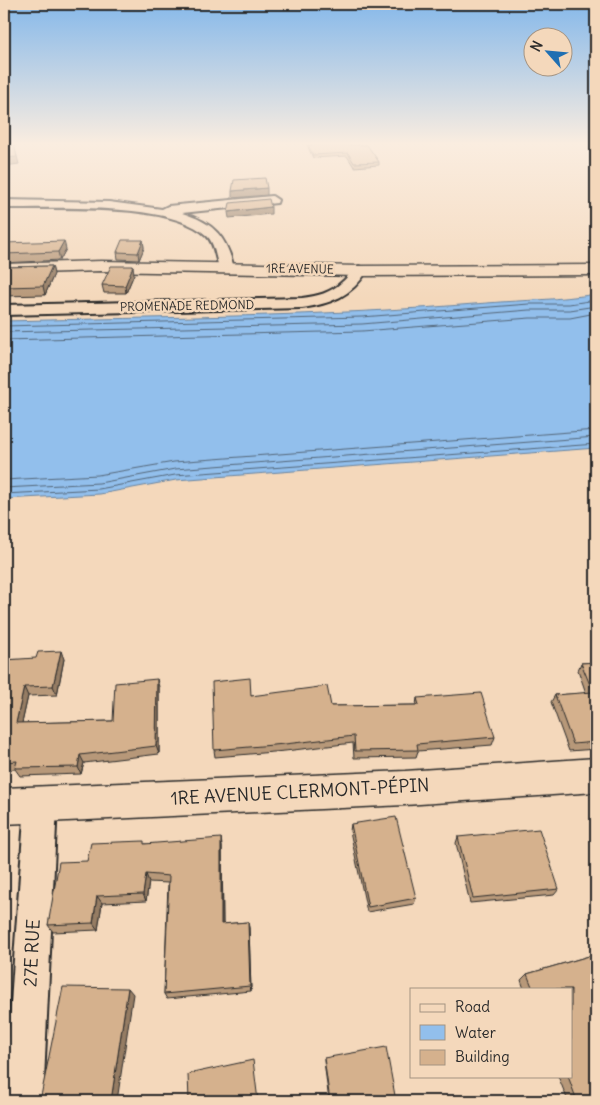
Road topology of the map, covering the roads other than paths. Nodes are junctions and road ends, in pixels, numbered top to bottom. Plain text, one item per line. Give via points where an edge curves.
1 (272, 200) dead end
2 (4, 204) edge
3 (156, 212) junction
4 (227, 268) junction
5 (4, 269) edge
6 (359, 270) junction
7 (596, 270) edge
8 (4, 310) edge
9 (596, 775) edge
10 (41, 804) junction
11 (4, 806) edge
12 (23, 1101) edge

1 - 3 street
2 - 3 street via 90,206
3 - 4 street via 173,214 209,232 219,242
4 - 5 street, 1RE AVENUE via 101,266
4 - 6 street, 1RE AVENUE
6 - 7 street, 1RE AVENUE
6 - 8 street, PROMENADE REDMOND via 353,282 336,293 302,303
9 - 10 street, 1RE AVENUE CLERMONT-PÉPIN via 396,789
10 - 11 street, 1RE AVENUE CLERMONT-PÉPIN
10 - 12 street, 27E RUE

